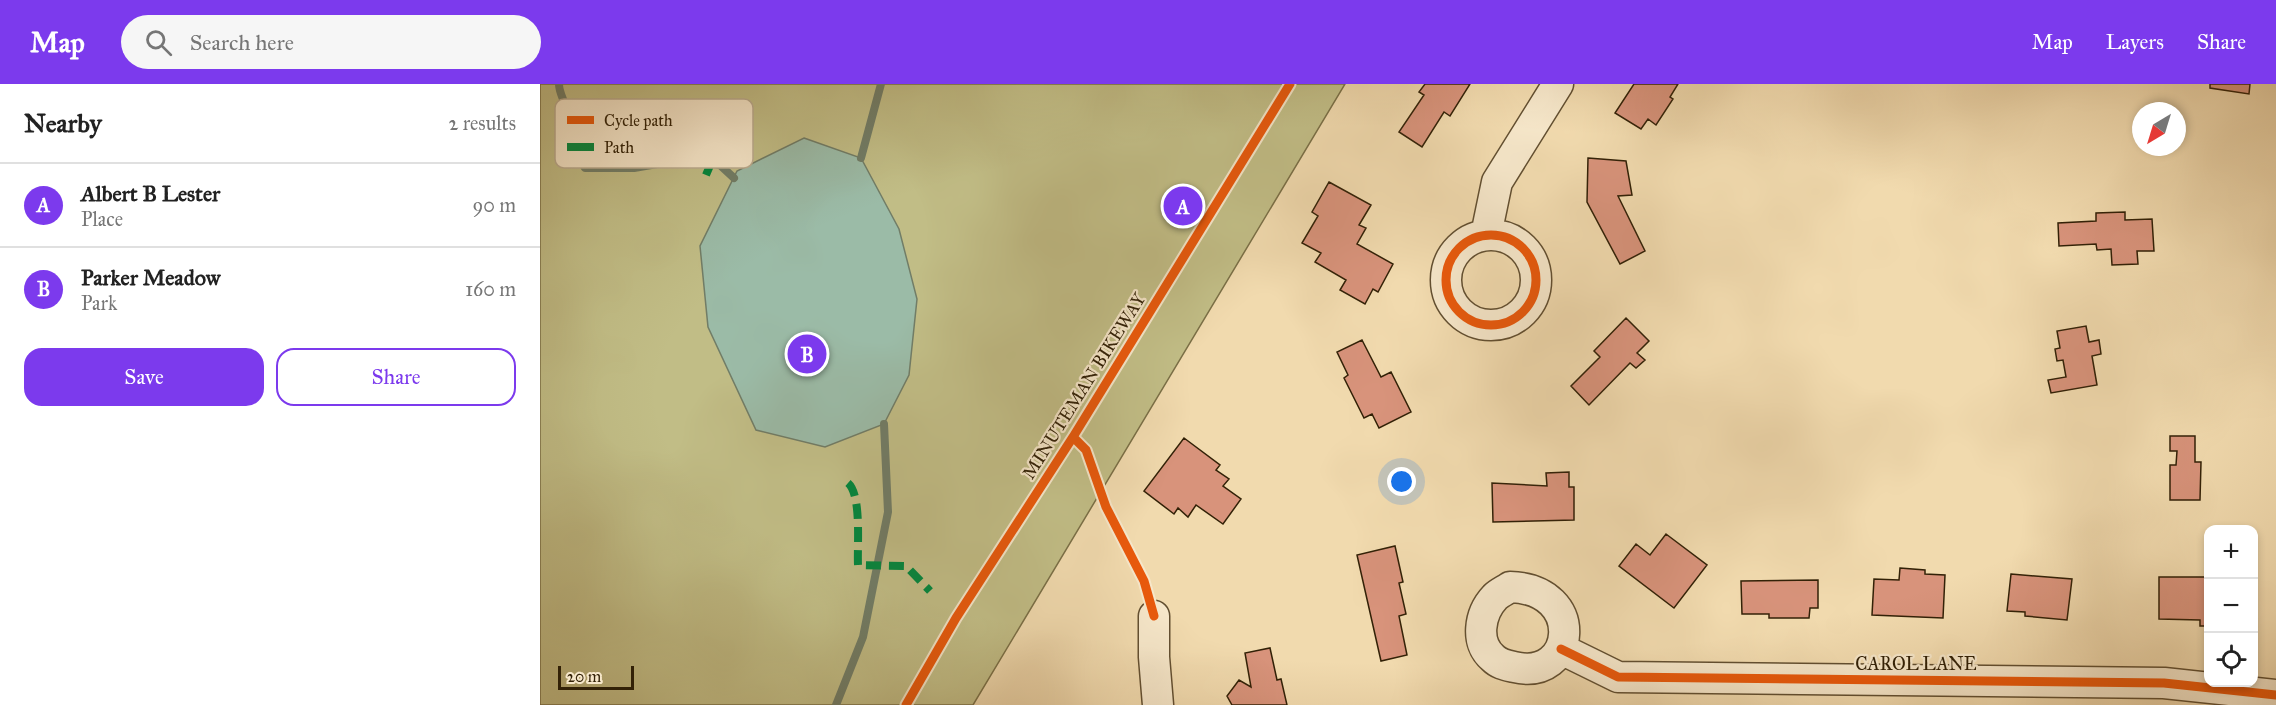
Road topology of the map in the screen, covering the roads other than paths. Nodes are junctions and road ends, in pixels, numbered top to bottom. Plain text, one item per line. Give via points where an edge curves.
1 (1558, 84) edge
2 (1486, 235) dead end
3 (1154, 616) dead end
4 (1561, 649) dead end
5 (2276, 695) edge
6 (1158, 705) edge

1 - 2 street via 1497,182
3 - 6 street
4 - 5 street, CAROL LANE via 1618,677 2164,682

